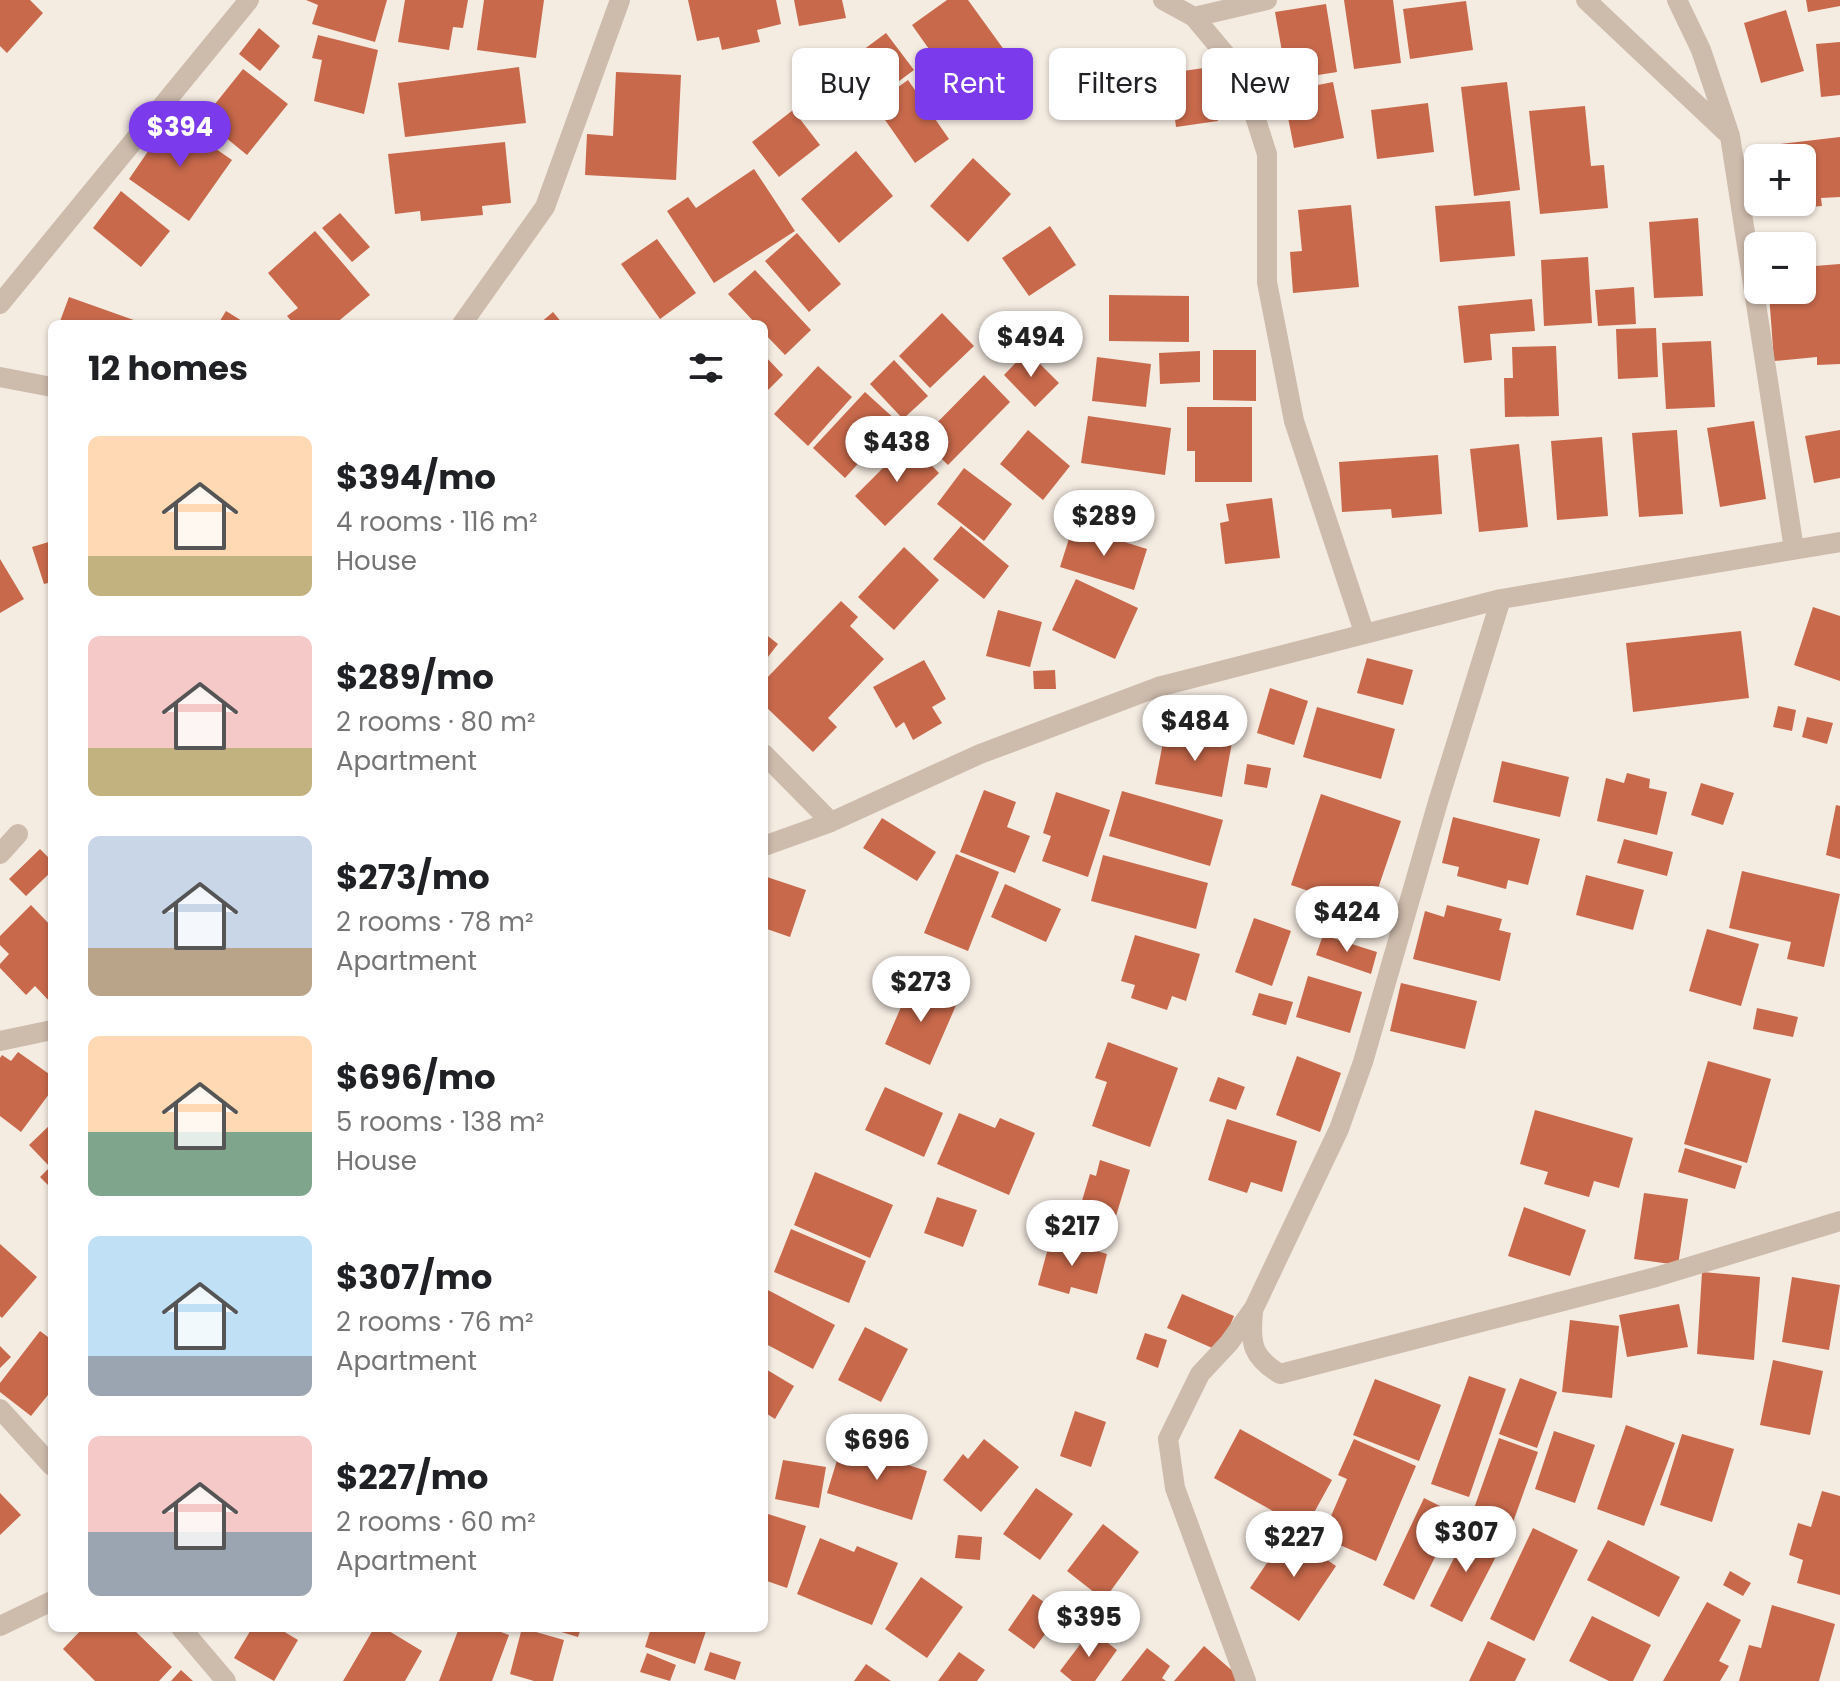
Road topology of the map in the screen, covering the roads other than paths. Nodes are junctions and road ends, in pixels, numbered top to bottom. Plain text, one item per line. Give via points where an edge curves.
1 (249, 0) edge
2 (620, 0) edge
3 (1163, 0) edge
4 (1267, 0) edge
5 (1586, 0) edge
6 (1677, 0) edge
7 (1194, 17) junction
8 (1730, 136) junction
9 (0, 304) edge
10 (465, 320) edge
11 (0, 377) edge
12 (48, 386) edge
13 (1840, 542) edge
14 (1794, 549) junction
15 (1501, 599) junction
16 (1364, 632) junction
17 (768, 758) edge
18 (831, 822) junction
19 (18, 834) dead end
20 (768, 845) edge
21 (0, 854) edge
22 (48, 1031) edge
23 (0, 1041) edge
24 (1840, 1221) edge
25 (1254, 1308) junction
26 (0, 1409) edge
27 (48, 1462) edge
28 (48, 1603) edge
29 (0, 1626) edge
30 (184, 1632) edge
31 (226, 1681) edge
32 (1246, 1681) edge

1 - 9 street
2 - 10 street via 545,207
3 - 7 street
4 - 7 street
5 - 8 street
6 - 8 street via 1701,50
7 - 16 street via 1241,73 1267,154 1267,282 1294,421
8 - 14 street
11 - 12 street
13 - 14 street
14 - 15 street
15 - 16 street
15 - 25 street via 1363,1062 1339,1129
16 - 18 street via 1158,687 980,754
17 - 18 street
18 - 20 street
19 - 21 street
22 - 23 street
24 - 25 street via 1656,1277 1280,1374 1261,1362 1251,1338
25 - 32 street via 1200,1374 1168,1439 1175,1488
26 - 27 street
28 - 29 street
30 - 31 street

